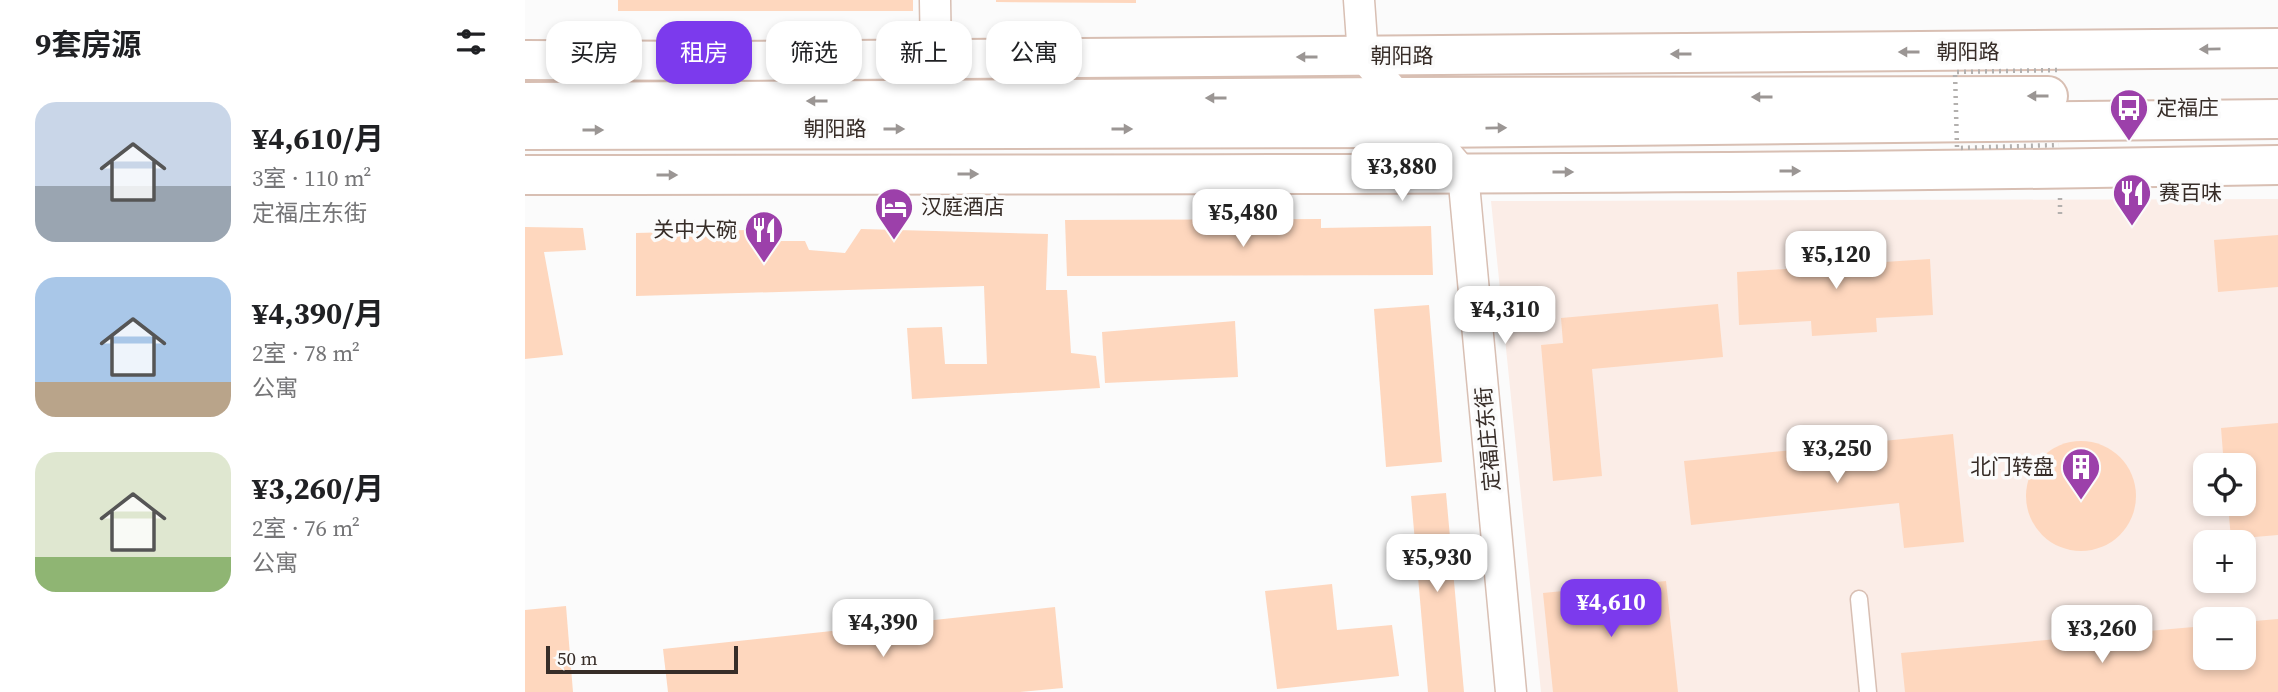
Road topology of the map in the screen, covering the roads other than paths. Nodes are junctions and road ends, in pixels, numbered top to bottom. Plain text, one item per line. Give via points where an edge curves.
1 (935, 0) edge
2 (1359, 0) edge
3 (935, 21) edge
4 (2278, 48) edge
5 (1363, 56) junction
6 (876, 59) edge
7 (972, 59) edge
8 (525, 60) edge
9 (2278, 93) edge
10 (1397, 97) junction
11 (525, 102) edge
12 (2278, 119) edge
13 (1425, 128) junction
14 (525, 130) edge
15 (2278, 165) edge
16 (1463, 173) junction
17 (525, 175) edge
18 (1859, 598) dead end
19 (1511, 692) edge
20 (1868, 692) edge

1 - 3 street
2 - 5 street
4 -> 5 main road, 朝阳路
5 -> 7 main road, 朝阳路
5 - 10 street
6 - 8 main road, 朝阳路
9 -> 10 main road, 朝阳路
10 -> 11 main road, 朝阳路
10 - 13 street
13 -> 12 main road, 朝阳路
14 -> 13 main road, 朝阳路
13 - 16 street
16 -> 15 main road
17 -> 16 main road
16 - 19 street, 定福庄东街
18 - 20 lane

